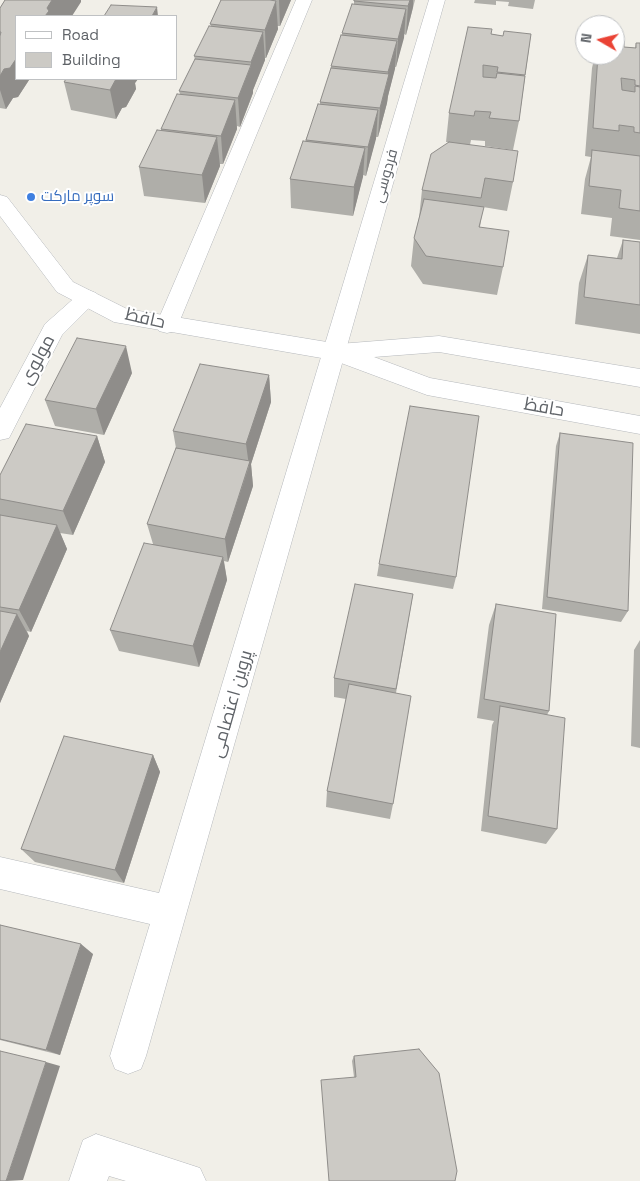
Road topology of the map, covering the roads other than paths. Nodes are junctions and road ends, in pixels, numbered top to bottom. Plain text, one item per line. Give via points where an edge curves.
1 (304, 0) edge
2 (437, 0) edge
3 (0, 202) edge
4 (88, 298) junction
5 (167, 325) junction
6 (440, 344) junction
7 (336, 352) junction
8 (640, 378) edge
9 (427, 386) junction
10 (640, 425) edge
11 (1, 426) edge
12 (0, 872) edge
13 (171, 912) junction
14 (128, 1056) dead end
15 (92, 1167) edge
16 (187, 1181) edge

1 - 5 street
2 - 7 street, فردوسی
3 - 4 street, حافظ via 65,287
4 - 5 street, حافظ via 122,316
4 - 11 street, مولوی via 53,330
5 - 7 street, حافظ
6 - 7 street, حافظ
6 - 8 street, حافظ
6 - 9 street via 419,355 417,369
7 - 9 street, حافظ
7 - 13 street, پروین اعتصامی
9 - 10 street, حافظ
12 - 13 street
13 - 14 street, پروین اعتصامی
15 - 16 street

